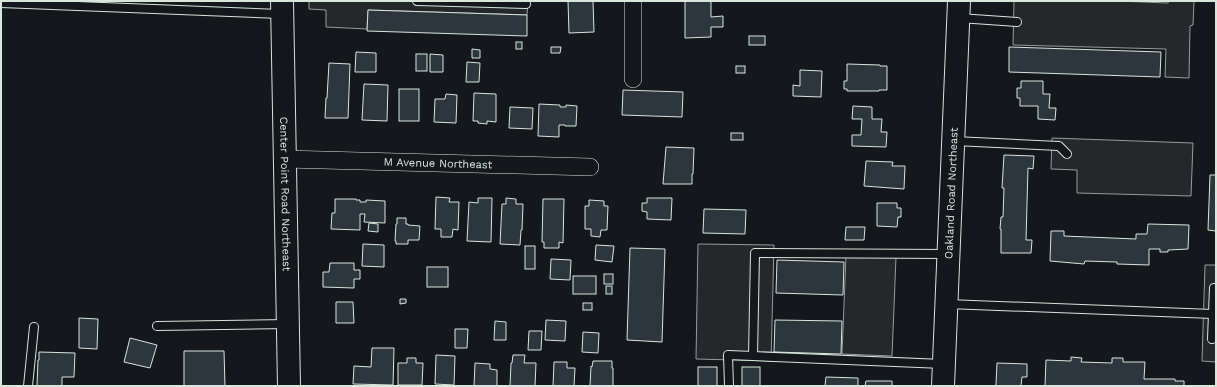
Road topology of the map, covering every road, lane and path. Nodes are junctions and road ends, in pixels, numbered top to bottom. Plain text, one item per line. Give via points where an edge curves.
1 (417, 1) edge
2 (633, 1) edge
3 (1, 3) edge
4 (56, 3) edge
5 (526, 4) dead end
6 (128, 5) edge
7 (282, 8) edge
8 (958, 10) edge
9 (1017, 22) dead end
10 (633, 79) dead end
11 (953, 141) junction
12 (1066, 154) dead end
13 (285, 159) junction
14 (590, 167) dead end
15 (949, 254) junction
16 (1214, 288) dead end
17 (947, 304) junction
18 (1213, 314) junction
19 (288, 324) junction
20 (157, 326) dead end
21 (34, 327) dead end
22 (1212, 339) dead end
23 (753, 356) junction
24 (944, 364) junction
25 (28, 386) edge
26 (289, 386) edge
27 (729, 386) edge
28 (944, 386) edge

1 - 5 lane
2 - 10 street
3 - 4 lane
4 - 6 lane
6 - 7 lane
7 - 13 main road, Center Point Road Northeast
8 - 9 lane
8 - 11 main road, Oakland Road Northeast
11 - 12 lane via 1058,146
11 - 15 main road, Oakland Road Northeast
13 - 14 street, M Avenue Northeast
13 - 19 main road, Center Point Road Northeast
15 - 17 main road, Oakland Road Northeast
15 - 23 lane via 756,252
16 - 18 lane
17 - 18 lane
17 - 24 main road, Oakland Road Northeast
18 - 22 lane
19 - 20 lane
19 - 26 main road, Center Point Road Northeast
21 - 25 lane
23 - 24 lane
23 - 27 lane via 728,355
24 - 28 main road, Oakland Road Northeast

